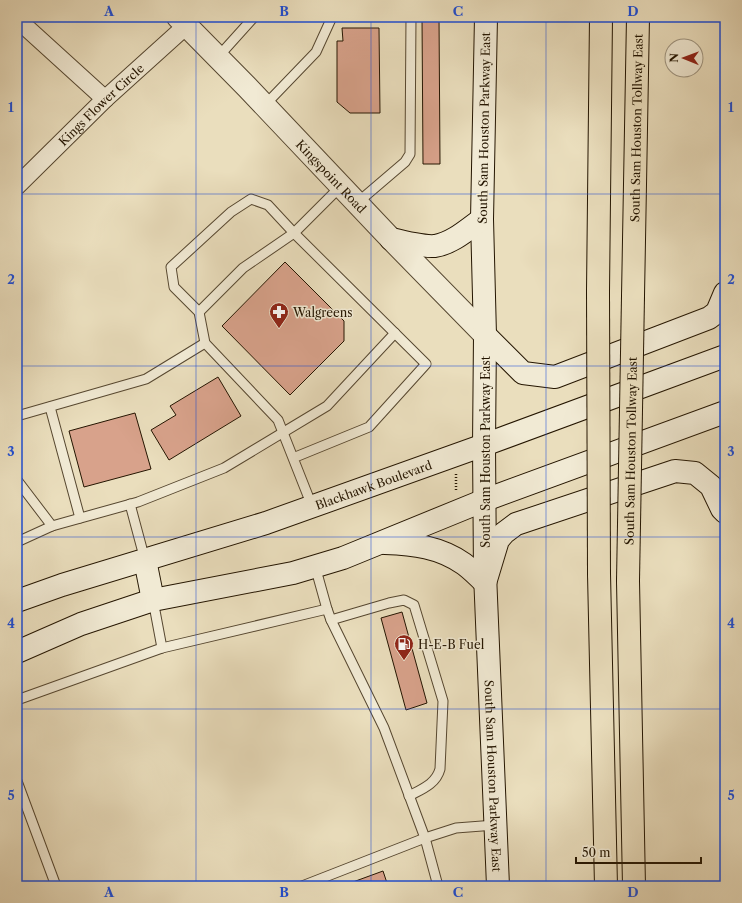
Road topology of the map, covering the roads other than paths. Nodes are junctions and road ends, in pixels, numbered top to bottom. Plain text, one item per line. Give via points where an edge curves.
1 (254, 17) edge
2 (332, 17) edge
3 (411, 17) edge
4 (486, 17) edge
5 (601, 17) edge
6 (638, 17) edge
7 (17, 19) edge
8 (183, 21) edge
9 (218, 57) junction
10 (105, 99) junction
11 (265, 105) junction
12 (17, 186) edge
13 (341, 186) junction
14 (357, 203) junction
15 (482, 219) junction
16 (294, 232) junction
17 (391, 239) junction
18 (725, 293) edge
19 (199, 312) junction
20 (395, 333) junction
21 (485, 334) junction
22 (205, 343) junction
23 (725, 356) edge
24 (50, 407) junction
25 (725, 412) edge
26 (17, 416) edge
27 (283, 432) junction
28 (484, 445) junction
29 (293, 458) junction
30 (17, 480) edge
31 (485, 500) junction
32 (130, 504) junction
33 (312, 506) junction
34 (725, 512) edge
35 (80, 518) junction
36 (52, 526) junction
37 (17, 542) edge
38 (379, 542) junction
39 (145, 560) junction
40 (315, 566) junction
41 (486, 583) junction
42 (153, 600) junction
43 (17, 601) edge
44 (327, 609) junction
45 (331, 620) junction
46 (162, 648) junction
47 (17, 652) edge
48 (17, 700) edge
49 (17, 782) edge
50 (409, 796) junction
51 (495, 825) junction
52 (425, 838) junction
53 (56, 886) edge
54 (302, 886) edge
55 (438, 886) edge
56 (498, 886) edge
57 (606, 886) edge
58 (634, 886) edge

1 - 9 lane
2 - 11 lane via 316,52
3 - 14 lane via 410,154 405,162
4 - 15 main road, South Sam Houston Parkway East
5 - 57 highway, bridge via 598,291 599,574
6 - 58 highway, South Sam Houston Tollway East, bridge via 628,581
7 - 10 street
8 - 9 main road, Kingspoint Road
8 - 10 street, Kings Flower Circle
9 - 11 main road, Kingspoint Road
10 - 12 street, Kings Flower Circle
11 - 13 main road, Kingspoint Road
13 - 14 main road, Kingspoint Road
13 - 16 lane
14 - 17 main road, Kingspoint Road
15 - 17 main road via 453,240 435,246
15 - 21 main road, South Sam Houston Parkway East
16 - 19 lane via 243,268
16 - 19 lane via 268,205 251,199 231,212 171,267 174,287
16 - 20 lane
17 - 21 main road, Kingspoint Road
18 - 21 main road, Kingspoint Road via 717,312 709,318 555,377 523,373
19 - 22 lane
20 - 27 lane via 327,406
20 - 29 lane via 426,364 369,427
21 - 28 main road, South Sam Houston Parkway East
22 - 24 lane via 146,379
22 - 27 lane via 278,420
23 - 28 main road, Blackhawk Boulevard
24 - 26 lane
24 - 35 lane
25 - 31 main road
27 - 29 lane
27 - 32 lane via 224,468
28 - 31 main road, South Sam Houston Parkway East
28 - 33 main road, Blackhawk Boulevard
29 - 33 lane
30 - 36 lane
31 - 38 main road
31 - 41 main road, South Sam Houston Parkway East
32 - 35 lane
32 - 39 lane
33 - 39 main road, Blackhawk Boulevard
34 - 41 main road via 710,486 695,473 675,471 516,524 498,540
35 - 36 lane
36 - 37 lane
38 - 40 main road via 343,558
38 - 41 main road via 412,544 447,554
39 - 42 main road
39 - 43 main road, Blackhawk Boulevard
40 - 42 main road via 293,573
40 - 44 lane
41 - 51 main road, South Sam Houston Parkway East
42 - 46 lane
42 - 47 main road via 81,624
44 - 45 lane
44 - 46 lane
45 - 50 lane via 384,728
45 - 50 lane via 404,600 414,605 443,701 438,776 430,785
46 - 48 lane
49 - 53 lane
50 - 52 lane
51 - 52 lane via 456,828
51 - 56 main road, South Sam Houston Parkway East
52 - 54 lane
52 - 55 lane

